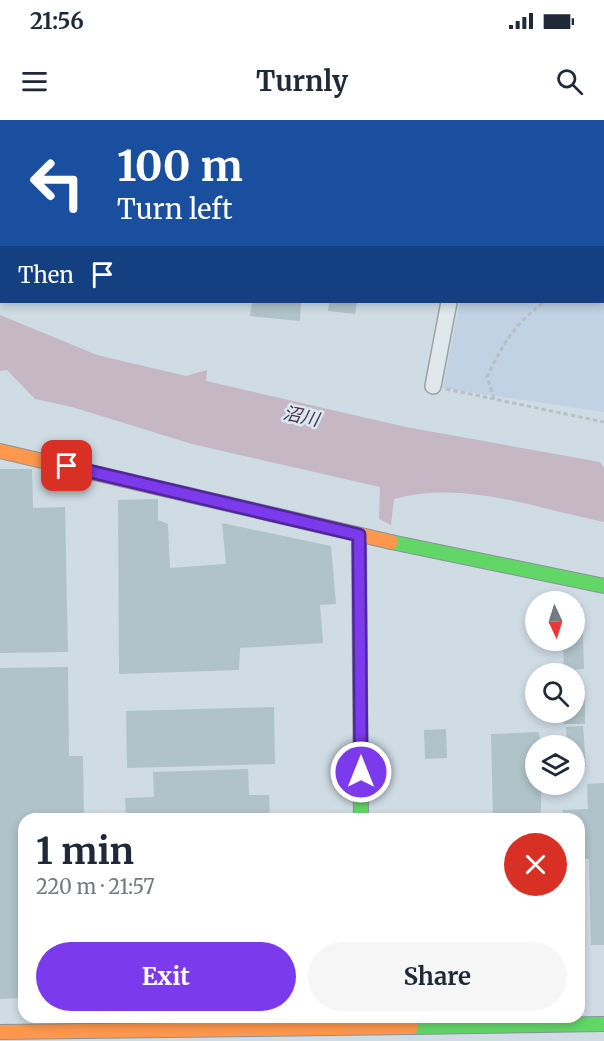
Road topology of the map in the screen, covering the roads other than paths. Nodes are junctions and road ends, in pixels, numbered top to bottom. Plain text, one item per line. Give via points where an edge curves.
1 (449, 303) edge
2 (433, 386) road end
3 (0, 451) edge
4 (359, 535) junction
5 (604, 586) edge
6 (361, 813) edge
7 (604, 1024) edge
8 (363, 1028) edge
9 (0, 1032) edge
10 (21, 1036) edge

1 - 2 street
3 - 4 street
4 - 5 street
4 - 6 street
7 - 8 street
8 - 10 street
9 - 10 street

